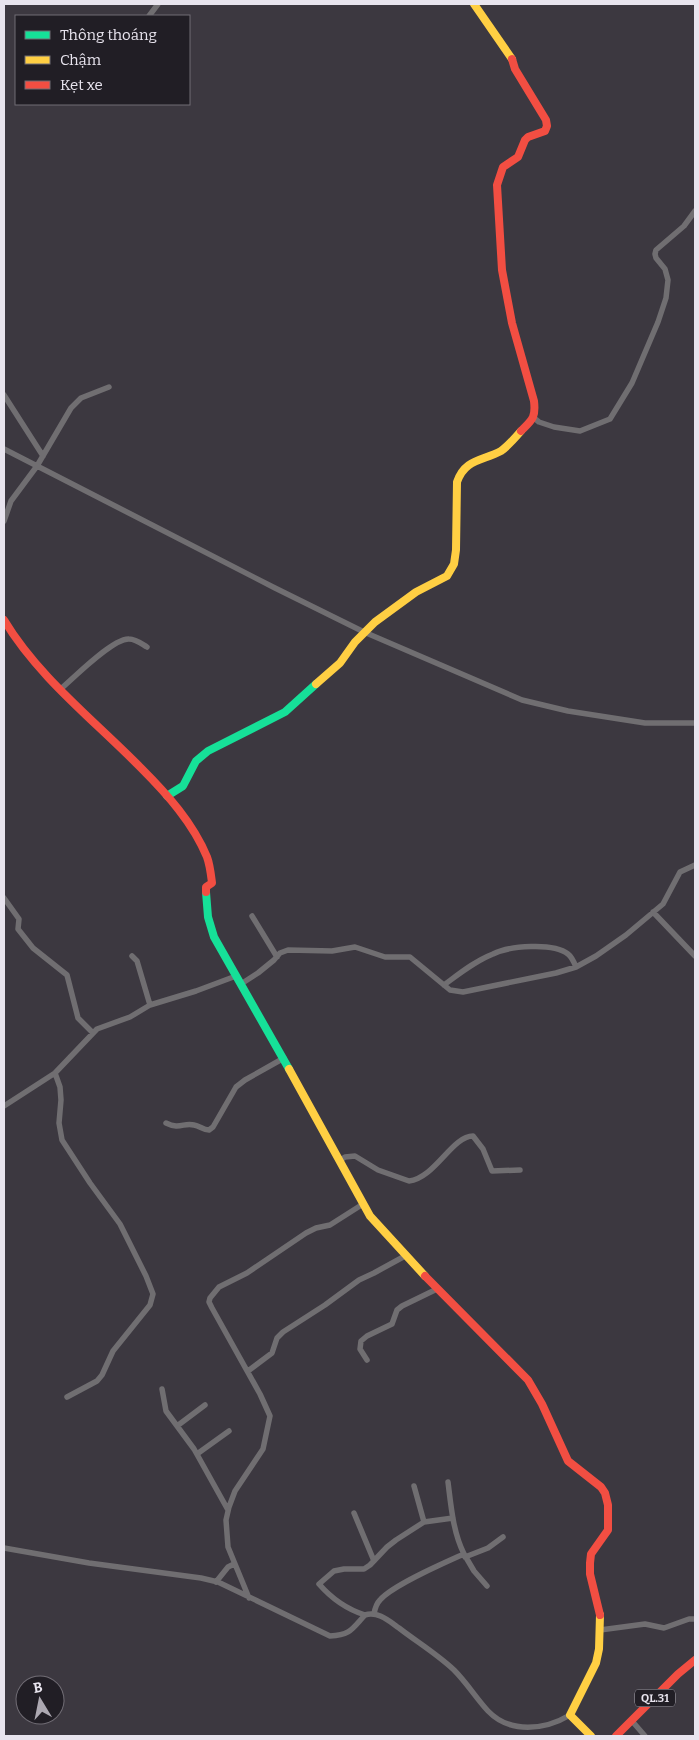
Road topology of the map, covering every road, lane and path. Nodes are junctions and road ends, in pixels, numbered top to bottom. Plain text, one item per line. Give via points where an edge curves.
1 (158, 4) edge
2 (474, 4) edge
3 (150, 15) edge
4 (695, 212) edge
5 (109, 387) dead end
6 (4, 395) edge
7 (534, 418) junction
8 (4, 449) edge
9 (43, 456) junction
10 (36, 466) junction
11 (5, 514) edge
12 (4, 521) edge
13 (4, 620) edge
14 (364, 632) junction
15 (8, 633) edge
16 (147, 647) dead end
17 (60, 690) junction
18 (695, 723) edge
19 (167, 796) junction
20 (695, 865) edge
21 (4, 898) edge
22 (653, 912) junction
23 (252, 916) dead end
24 (132, 956) dead end
25 (695, 956) edge
26 (277, 957) junction
27 (576, 967) junction
28 (238, 980) junction
29 (444, 985) junction
30 (150, 1005) junction
31 (93, 1034) junction
32 (284, 1058) junction
33 (55, 1073) junction
34 (4, 1106) edge
35 (166, 1123) dead end
36 (339, 1160) junction
37 (520, 1170) dead end
38 (362, 1204) junction
39 (405, 1256) junction
40 (437, 1289) junction
41 (367, 1360) dead end
42 (248, 1372) junction
43 (162, 1389) dead end
44 (67, 1397) dead end
45 (205, 1405) dead end
46 (177, 1426) junction
47 (229, 1431) dead end
48 (197, 1454) junction
49 (448, 1482) dead end
50 (414, 1486) dead end
51 (228, 1510) junction
52 (354, 1513) dead end
53 (453, 1518) junction
54 (424, 1522) junction
55 (503, 1537) dead end
56 (4, 1548) edge
57 (464, 1556) junction
58 (374, 1561) junction
59 (234, 1564) junction
60 (216, 1582) junction
61 (486, 1586) dead end
62 (249, 1598) junction
63 (374, 1614) junction
64 (365, 1615) junction
65 (695, 1618) edge
66 (600, 1630) junction
67 (695, 1660) edge
68 (570, 1715) junction
69 (632, 1721) junction
70 (590, 1736) edge
71 (616, 1736) edge
72 (645, 1736) edge

1 - 3 street
2 - 7 main road via 512,57 515,69 548,126 545,132 525,140 518,157 503,167 497,185 506,297 534,401
4 - 7 street via 656,250 656,258 665,269 668,280 666,298 632,383 610,419 580,431 554,427
5 - 9 street via 81,398 71,408
6 - 9 street
7 - 14 main road via 502,450 468,464 462,471 457,482 454,564 446,576 416,592
8 - 10 street
9 - 10 street
10 - 11 street
10 - 14 street
11 - 12 street
13 - 15 main road
14 - 18 street via 522,700 645,723
14 - 19 main road via 340,663 285,712 208,750 196,761 183,786
15 - 17 main road
16 - 17 street via 132,639 120,641
17 - 19 main road
19 - 28 main road via 185,816 210,862 212,883 206,887 208,917 214,937
20 - 22 street via 680,872 663,904
21 - 31 street via 19,919 18,929 33,948 67,976 78,1018
22 - 25 street
22 - 27 street via 608,949
23 - 26 street
24 - 30 street via 137,961
26 - 28 street via 258,973
26 - 29 street via 288,950 332,951 355,947 385,956 410,957
27 - 29 street via 463,992 450,990
27 - 29 street via 569,955 557,948 536,946 491,954
28 - 30 street
28 - 32 main road
30 - 31 street via 130,1017 97,1029
31 - 33 street
32 - 35 street via 236,1088 209,1130 193,1124 175,1127
32 - 36 main road
33 - 34 street
33 - 44 street via 60,1094 62,1140 120,1224 153,1294 150,1305 113,1351 98,1380
36 - 37 street via 355,1156 378,1170 414,1180 437,1165 464,1137 473,1136 483,1149 492,1171
36 - 38 main road
38 - 39 main road
38 - 42 street via 330,1225 306,1233 214,1292 210,1302 212,1308
39 - 40 main road
39 - 42 street via 359,1280 283,1332 277,1338 272,1353
40 - 41 street via 402,1306 392,1324 361,1341 360,1349
40 - 66 main road via 528,1380 568,1461 606,1493 608,1530 591,1554 590,1563
42 - 51 street via 270,1416 263,1449 235,1492
43 - 46 street via 166,1411
45 - 46 street
46 - 48 street
47 - 48 street
48 - 51 street
49 - 53 street
50 - 54 street
51 - 59 street via 228,1547
52 - 58 street
53 - 54 street
53 - 57 street
54 - 58 street via 386,1547
55 - 57 street via 488,1548
56 - 60 street
57 - 61 street
57 - 63 street via 405,1583 382,1598 375,1606
58 - 64 street via 364,1569 334,1571 319,1584 335,1601
59 - 60 street
59 - 62 street
60 - 62 street
62 - 64 street via 330,1636 352,1631
63 - 64 street
63 - 68 street via 446,1663 490,1713 502,1721 530,1728 552,1724
65 - 66 street via 664,1628 645,1624
66 - 68 main road via 596,1663
67 - 69 main road, QL.31
68 - 70 main road
69 - 71 main road, QL.31
69 - 72 street

